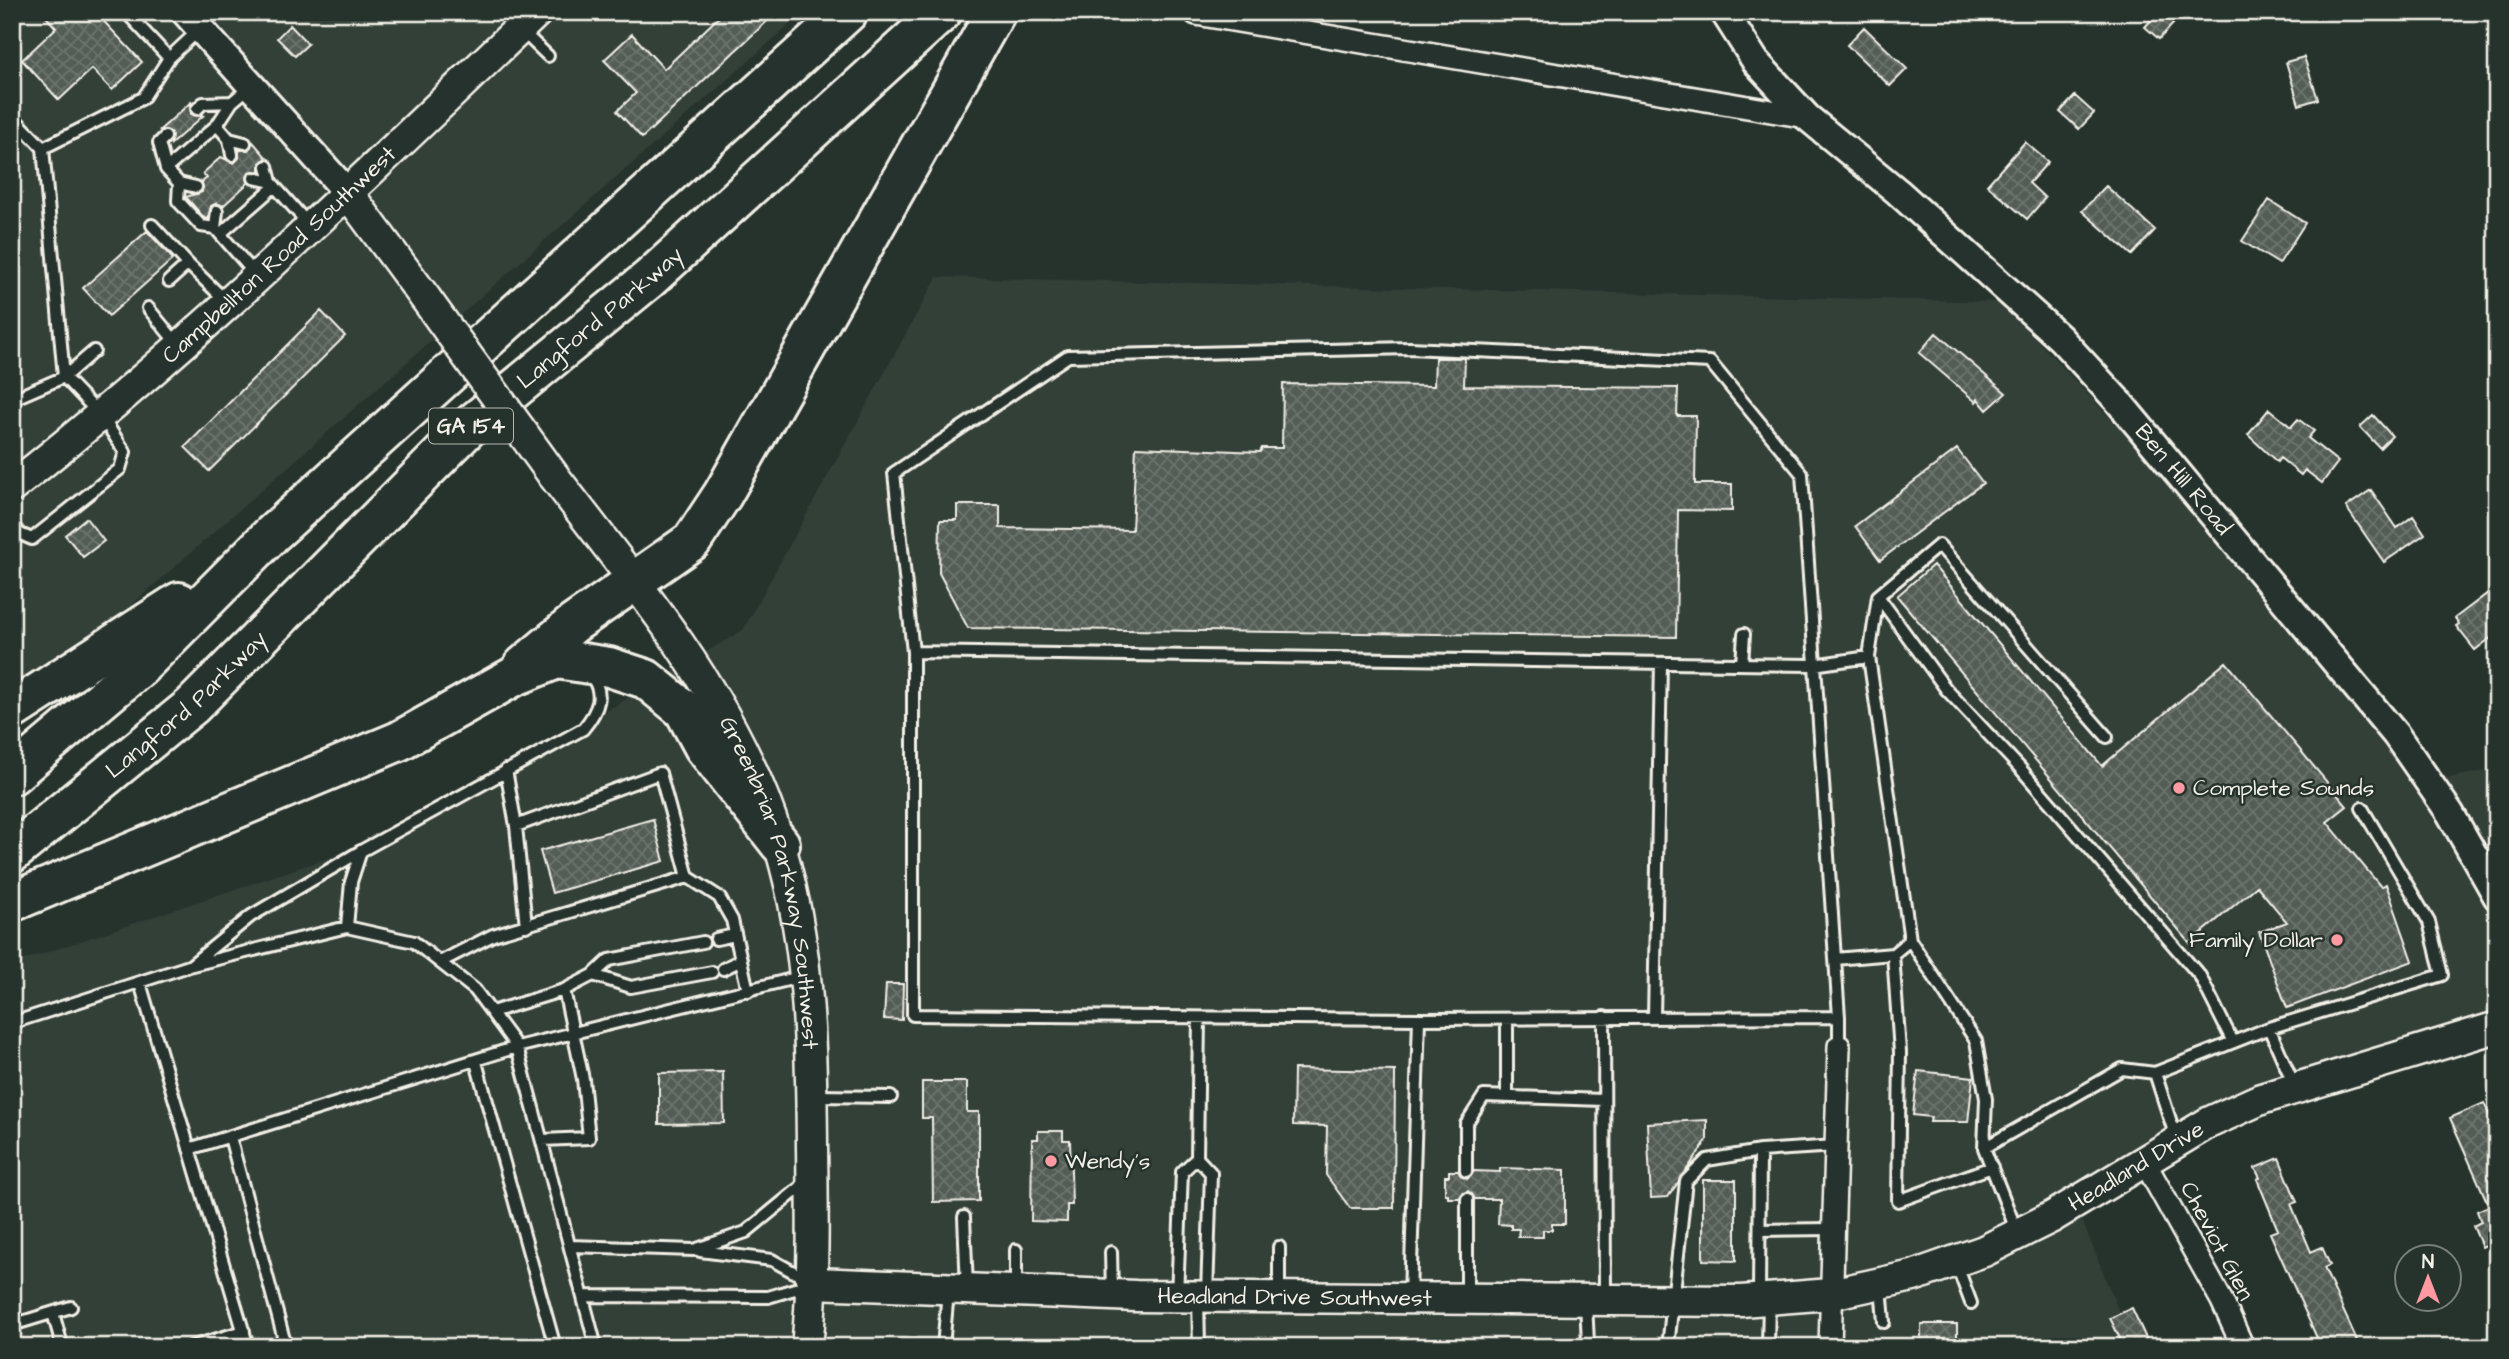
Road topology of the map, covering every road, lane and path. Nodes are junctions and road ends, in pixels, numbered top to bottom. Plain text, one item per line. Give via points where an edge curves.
1 (127, 12) edge
2 (848, 12) edge
3 (942, 12) edge
4 (996, 12) edge
5 (1724, 12) edge
6 (1196, 14) edge
7 (193, 20) edge
8 (528, 20) edge
9 (548, 56) dead end
10 (169, 58) junction
11 (242, 94) junction
12 (197, 109) dead end
13 (12, 116) edge
14 (1807, 117) junction
15 (217, 125) junction
16 (165, 137) dead end
17 (229, 139) junction
18 (245, 143) dead end
19 (43, 148) junction
20 (232, 155) dead end
21 (268, 166) dead end
22 (166, 169) junction
23 (254, 178) dead end
24 (179, 183) junction
25 (273, 184) junction
26 (196, 187) dead end
27 (348, 192) junction
28 (217, 211) dead end
29 (152, 225) dead end
30 (311, 227) junction
31 (218, 231) junction
32 (188, 264) junction
33 (257, 277) junction
34 (169, 281) dead end
35 (229, 304) junction
36 (148, 308) dead end
37 (181, 348) junction
38 (94, 351) dead end
39 (64, 377) junction
40 (13, 399) edge
41 (102, 417) junction
42 (12, 487) edge
43 (12, 525) edge
44 (271, 535) junction
45 (633, 580) junction
46 (1878, 596) junction
47 (1744, 634) dead end
48 (914, 652) junction
49 (1869, 657) junction
50 (574, 660) junction
51 (1661, 663) junction
52 (1742, 664) junction
53 (1813, 665) junction
54 (513, 677) junction
55 (12, 710) edge
56 (2107, 737) dead end
57 (506, 770) junction
58 (12, 775) edge
59 (2362, 808) dead end
60 (516, 827) junction
61 (780, 844) junction
62 (361, 851) junction
63 (12, 853) edge
64 (688, 877) junction
65 (2497, 896) edge
66 (12, 902) edge
67 (526, 926) junction
68 (346, 927) junction
69 (735, 935) junction
70 (716, 939) dead end
71 (1910, 940) junction
72 (703, 942) dead end
73 (1893, 954) junction
74 (1835, 959) junction
75 (741, 960) junction
76 (440, 962) junction
77 (189, 967) junction
78 (593, 975) junction
79 (807, 976) junction
80 (140, 983) junction
81 (564, 990) junction
82 (748, 991) junction
83 (492, 1012) junction
84 (1604, 1017) junction
85 (1654, 1017) junction
86 (1839, 1017) junction
87 (1199, 1018) junction
88 (1419, 1019) junction
89 (1507, 1019) junction
90 (12, 1023) edge
91 (2497, 1027) edge
92 (2269, 1028) junction
93 (575, 1033) junction
94 (2233, 1042) junction
95 (1839, 1046) joint
96 (517, 1047) junction
97 (476, 1062) junction
98 (2155, 1073) junction
99 (2295, 1089) junction
100 (812, 1096) junction
101 (891, 1097) dead end
102 (1507, 1097) junction
103 (1604, 1100) junction
104 (230, 1137) junction
105 (542, 1140) junction
106 (2177, 1141) junction
107 (1836, 1146) junction
108 (1984, 1148) junction
109 (189, 1149) junction
110 (1760, 1151) junction
111 (1197, 1158) junction
112 (2144, 1161) junction
113 (1992, 1167) junction
114 (1466, 1171) dead end
115 (813, 1177) junction
116 (1467, 1199) dead end
117 (964, 1217) dead end
118 (1833, 1229) junction
119 (1759, 1230) junction
120 (2018, 1234) junction
121 (570, 1246) junction
122 (1279, 1247) dead end
123 (694, 1250) junction
124 (1016, 1250) dead end
125 (1111, 1252) dead end
126 (1955, 1261) junction
127 (814, 1283) junction
128 (1881, 1283) junction
129 (958, 1289) junction
130 (1016, 1291) junction
131 (1831, 1294) junction
132 (1112, 1295) junction
133 (583, 1296) junction
134 (1194, 1297) junction
135 (1279, 1297) junction
136 (1410, 1299) junction
137 (1467, 1299) junction
138 (1767, 1299) junction
139 (1596, 1300) junction
140 (1672, 1301) junction
141 (1971, 1303) dead end
142 (71, 1307) dead end
143 (53, 1313) junction
144 (1884, 1322) dead end
145 (12, 1325) edge
146 (244, 1331) junction
147 (1588, 1343) dead end
148 (62, 1345) dead end
149 (191, 1347) edge
150 (248, 1347) edge
151 (286, 1347) edge
152 (555, 1347) edge
153 (596, 1347) edge
154 (807, 1347) edge
155 (943, 1347) edge
156 (1199, 1347) edge
157 (1668, 1347) edge
158 (1768, 1347) edge
159 (1830, 1347) edge
160 (2243, 1347) edge

1 - 10 lane
2 - 44 highway, GA 154
3 - 63 highway, Langford Parkway / GA 154 via 649,279 473,423 192,706
4 - 45 highway via 723,494 692,541
5 - 14 street, Ben Hill Road via 1756,62
6 - 14 street
7 - 10 lane
7 - 11 street
8 - 9 lane
8 - 27 main road, Campbellton Road Southwest
10 - 19 lane via 143,98
11 - 12 lane via 203,103
11 - 15 lane
11 - 27 street
13 - 19 lane
14 - 65 street, Ben Hill Road via 1898,191 2050,329 2110,392 2396,735 2450,813
15 - 17 lane
15 - 22 lane
16 - 22 lane via 159,143
17 - 18 lane
17 - 20 lane
19 - 39 lane
21 - 25 lane
22 - 24 lane
23 - 25 lane
24 - 26 lane
24 - 31 lane via 178,201 201,226
25 - 30 lane
25 - 31 lane
27 - 30 main road, Campbellton Road Southwest
27 - 45 main road, Greenbriar Parkway Southwest, bridge
28 - 31 lane
29 - 32 lane
30 - 33 main road, Campbellton Road Southwest
31 - 33 lane
32 - 34 lane
32 - 35 lane
33 - 35 main road, Campbellton Road Southwest
35 - 37 main road, Campbellton Road Southwest
36 - 37 lane
37 - 41 main road, Campbellton Road Southwest
38 - 39 lane
39 - 40 lane
39 - 41 lane
41 - 42 main road, Campbellton Road Southwest
41 - 43 lane via 123,445 120,469 32,539
44 - 55 highway via 140,630
44 - 58 highway, GA 154 via 139,668
45 - 54 highway via 538,650
45 - 61 main road, Greenbriar Parkway Southwest via 706,685 755,778
46 - 49 lane
46 - 56 lane via 1939,545
46 - 94 lane via 1945,689 2020,768 2200,976
47 - 52 lane
48 - 51 lane
48 - 53 lane via 894,473 1068,356 1410,348 1710,362 1802,474
48 - 87 lane via 913,1015
49 - 53 lane
49 - 71 lane
50 - 54 highway via 557,659
50 - 57 lane via 593,677 599,695 597,711 583,729
50 - 61 highway via 646,680 684,709 705,747
51 - 52 lane
51 - 85 lane
52 - 53 lane
53 - 74 lane
54 - 66 highway via 399,741
57 - 60 lane
57 - 62 lane
59 - 92 lane via 2429,922 2442,975
60 - 64 lane via 660,773
60 - 67 lane
61 - 79 main road, Greenbriar Parkway Southwest
62 - 68 lane via 351,882
62 - 77 lane via 251,916
64 - 67 lane
64 - 69 lane via 719,897
67 - 76 lane via 482,940
68 - 76 lane via 414,942
68 - 77 lane
69 - 70 lane
69 - 75 lane
71 - 73 lane
71 - 108 lane via 1976,1041 1986,1099
72 - 78 lane via 610,960
73 - 74 lane
73 - 113 lane via 1900,1052 1898,1202
74 - 86 lane
75 - 78 lane via 717,971 631,987
75 - 82 lane
76 - 83 lane via 475,990
77 - 80 lane
78 - 81 lane
79 - 82 lane
79 - 100 main road, Greenbriar Parkway Southwest
80 - 90 lane
80 - 109 lane
81 - 83 lane
81 - 93 lane
82 - 93 lane
83 - 96 lane
84 - 85 lane
84 - 89 lane
84 - 103 lane
85 - 86 lane
86 - 95 lane
87 - 88 lane
87 - 111 lane
88 - 89 lane
88 - 136 lane
89 - 102 lane
91 - 99 main road, Headland Drive
92 - 94 lane
92 - 99 lane
93 - 96 lane
93 - 105 lane via 589,1138
94 - 98 lane
95 - 107 street
96 - 97 lane
96 - 105 lane
97 - 104 lane
97 - 152 lane
98 - 106 lane
98 - 108 lane via 2122,1069
99 - 106 main road, Headland Drive via 2207,1123
100 - 101 lane
100 - 115 main road, Greenbriar Parkway Southwest
102 - 103 lane
102 - 114 lane via 1484,1096 1466,1124
103 - 139 lane
104 - 109 lane
104 - 151 lane
105 - 121 lane
106 - 112 main road, Headland Drive
107 - 110 lane
107 - 118 street
108 - 113 lane
109 - 146 lane
110 - 119 lane
110 - 140 lane via 1707,1160 1686,1181
111 - 134 lane via 1211,1173
111 - 134 lane via 1182,1172
112 - 120 main road, Headland Drive
112 - 160 street, Cheviot Glen
113 - 120 lane
115 - 123 lane via 746,1232
115 - 127 main road, Greenbriar Parkway Southwest
116 - 137 lane
117 - 129 lane
118 - 119 lane
118 - 131 street
119 - 138 lane
120 - 126 main road, Headland Drive
121 - 123 lane
121 - 133 lane
122 - 135 lane
123 - 127 lane via 772,1261
124 - 130 lane
125 - 132 lane
126 - 128 main road, Headland Drive
126 - 141 lane
127 - 129 main road, Headland Drive Southwest
127 - 133 lane via 768,1297
127 - 154 main road, Greenbriar Parkway Southwest
128 - 131 main road, Headland Drive
128 - 144 lane
129 - 130 main road, Headland Drive Southwest
129 - 155 lane
130 - 132 main road, Headland Drive Southwest
131 - 138 main road, Headland Drive
131 - 159 street
132 - 134 main road, Headland Drive Southwest
133 - 153 lane
134 - 135 main road, Headland Drive Southwest
134 - 156 lane
135 - 136 main road, Headland Drive Southwest
136 - 137 main road, Headland Drive Southwest
137 - 139 main road, Headland Drive Southwest
138 - 140 main road, Headland Drive Southwest
138 - 158 lane
139 - 140 main road, Headland Drive Southwest
139 - 147 lane
140 - 157 lane
142 - 143 lane
143 - 145 lane
143 - 148 lane
146 - 149 lane
146 - 150 lane

